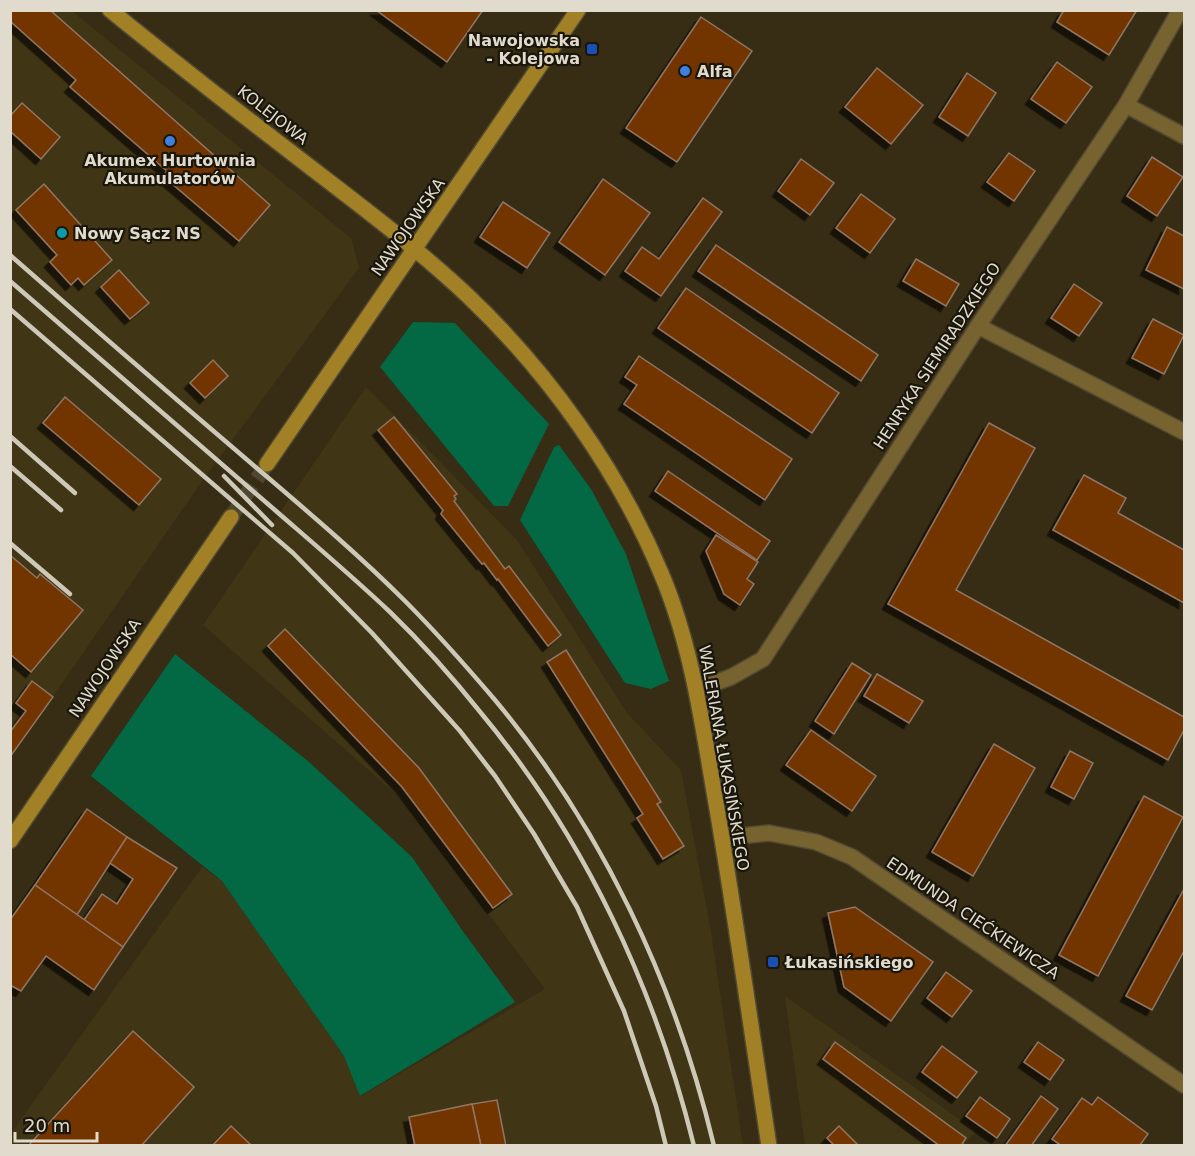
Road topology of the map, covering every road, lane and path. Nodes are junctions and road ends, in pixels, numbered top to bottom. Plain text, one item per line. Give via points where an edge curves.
1 (110, 10) edge
2 (578, 10) edge
3 (1180, 10) edge
4 (1126, 105) junction
5 (1185, 136) edge
6 (414, 249) junction
7 (978, 326) junction
8 (1185, 432) edge
9 (267, 464) tunnel mouth
10 (231, 517) tunnel mouth
11 (696, 690) junction
12 (722, 838) junction
13 (10, 841) edge
14 (1185, 1085) edge
15 (770, 1146) edge

1 - 6 street, KOLEJOWA
2 - 6 street, NAWOJOWSKA
3 - 4 street, HENRYKA SIEMIRADZKIEGO
4 - 5 street
4 - 7 street, HENRYKA SIEMIRADZKIEGO
6 - 9 street, NAWOJOWSKA
6 - 11 street, WALERIANA ŁUKASIŃSKIEGO via 473,300 534,366 607,468 662,574
7 - 8 street
7 - 11 street, HENRYKA SIEMIRADZKIEGO via 763,659
10 - 13 street, NAWOJOWSKA
11 - 12 street, WALERIANA ŁUKASIŃSKIEGO
12 - 14 street, EDMUNDA CIEĆKIEWICZA via 769,833 816,842 852,857
12 - 15 street, WALERIANA ŁUKASIŃSKIEGO

